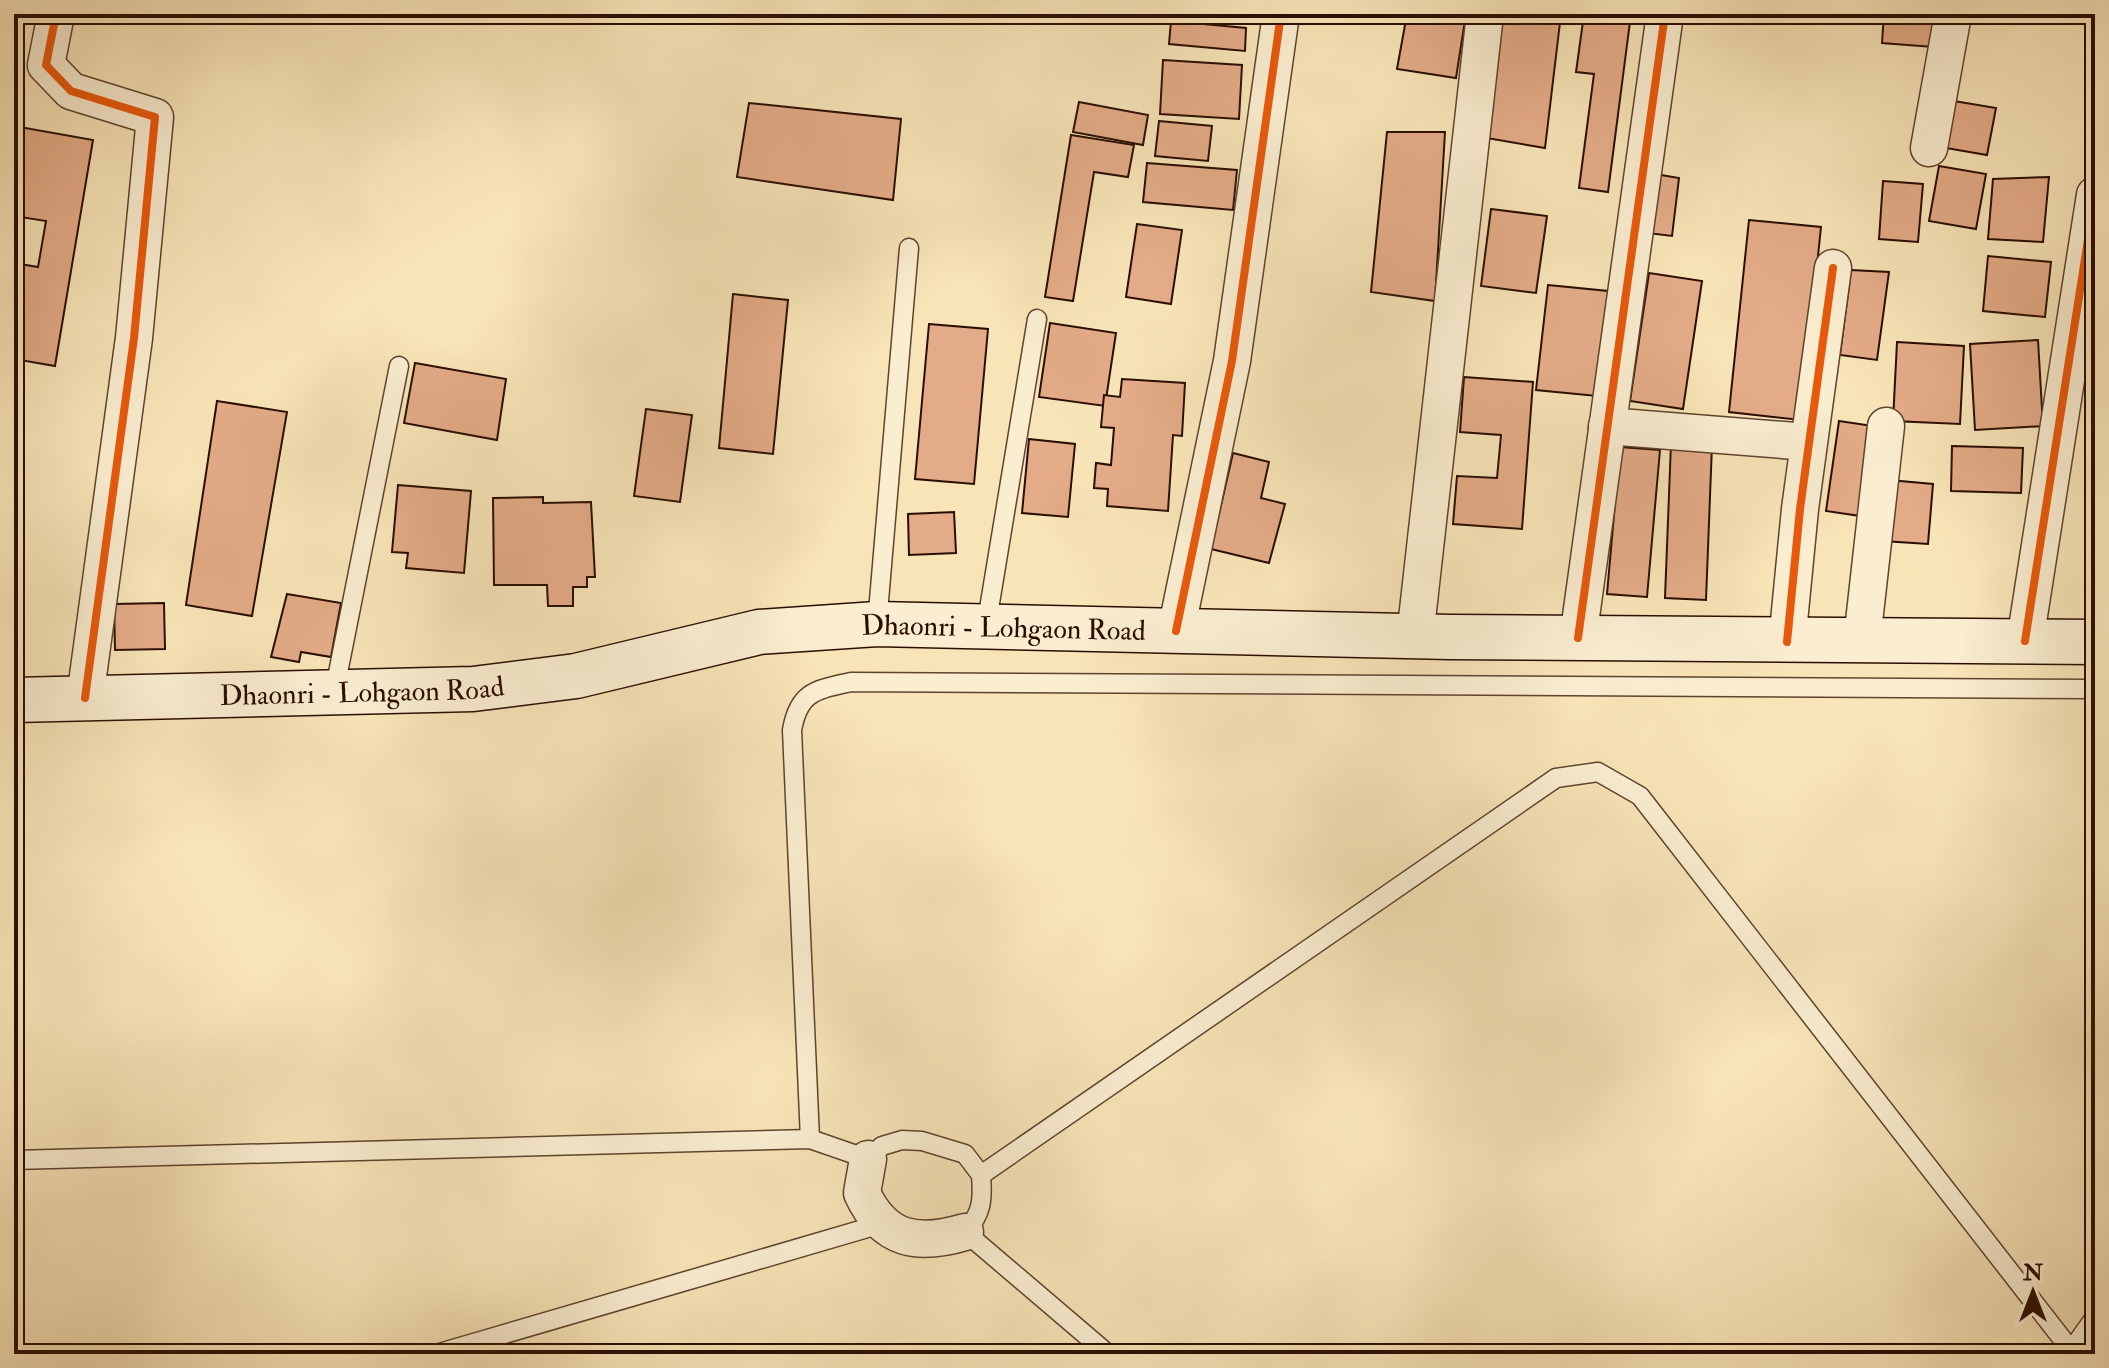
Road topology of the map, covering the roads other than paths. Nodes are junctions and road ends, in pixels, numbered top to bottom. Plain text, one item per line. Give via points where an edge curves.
1 (56, 14) edge
2 (1281, 14) edge
3 (1485, 14) edge
4 (1665, 14) edge
5 (1953, 14) edge
6 (1929, 148) dead end
7 (2095, 195) edge
8 (909, 248) dead end
9 (1833, 268) dead end
10 (1037, 319) dead end
11 (399, 366) dead end
12 (1607, 426) junction
13 (1886, 426) dead end
14 (1808, 442) junction
15 (877, 624) junction
16 (986, 627) junction
17 (1176, 631) junction
18 (1415, 637) junction
19 (1578, 638) junction
20 (1862, 640) junction
21 (2025, 641) junction
22 (1787, 642) junction
23 (2095, 642) edge
24 (2095, 689) edge
25 (334, 693) junction
26 (85, 698) junction
27 (14, 700) edge
28 (810, 1139) junction
29 (868, 1159) junction
30 (14, 1160) edge
31 (981, 1175) junction
32 (881, 1224) junction
33 (965, 1232) junction
34 (2095, 1317) edge
35 (2069, 1353) edge
36 (436, 1354) edge
37 (1108, 1354) edge

1 - 26 street via 46,65 71,91 155,117 134,338
2 - 17 street via 1232,361
3 - 18 street
4 - 12 street
5 - 6 street
7 - 21 street
8 - 15 lane
9 - 14 street
10 - 16 lane
11 - 25 lane
12 - 14 street
12 - 19 street
13 - 20 street
14 - 22 street
15 - 16 main road, Dhaonri - Lohgaon Road
15 - 25 main road, Dhaonri - Lohgaon Road via 759,632 576,676 473,689
16 - 17 main road, Dhaonri - Lohgaon Road
17 - 18 main road, Dhaonri - Lohgaon Road
18 - 19 main road, Dhaonri - Lohgaon Road
19 - 22 main road, Dhaonri - Lohgaon Road
20 - 21 main road, Dhaonri - Lohgaon Road
20 - 22 main road, Dhaonri - Lohgaon Road
21 - 23 main road, Dhaonri - Lohgaon Road
24 - 28 lane via 851,682 816,690 796,707 792,730
25 - 26 main road, Dhaonri - Lohgaon Road
26 - 27 main road, Dhaonri - Lohgaon Road
28 - 29 lane
28 - 30 lane
29 - 31 lane via 882,1146 922,1141 965,1154
29 - 32 street via 862,1193
31 - 33 lane via 983,1202
31 - 35 lane via 1556,778 1598,772 1640,796
32 - 33 street via 899,1235 936,1240
32 - 36 lane
33 - 37 lane
34 - 35 lane

